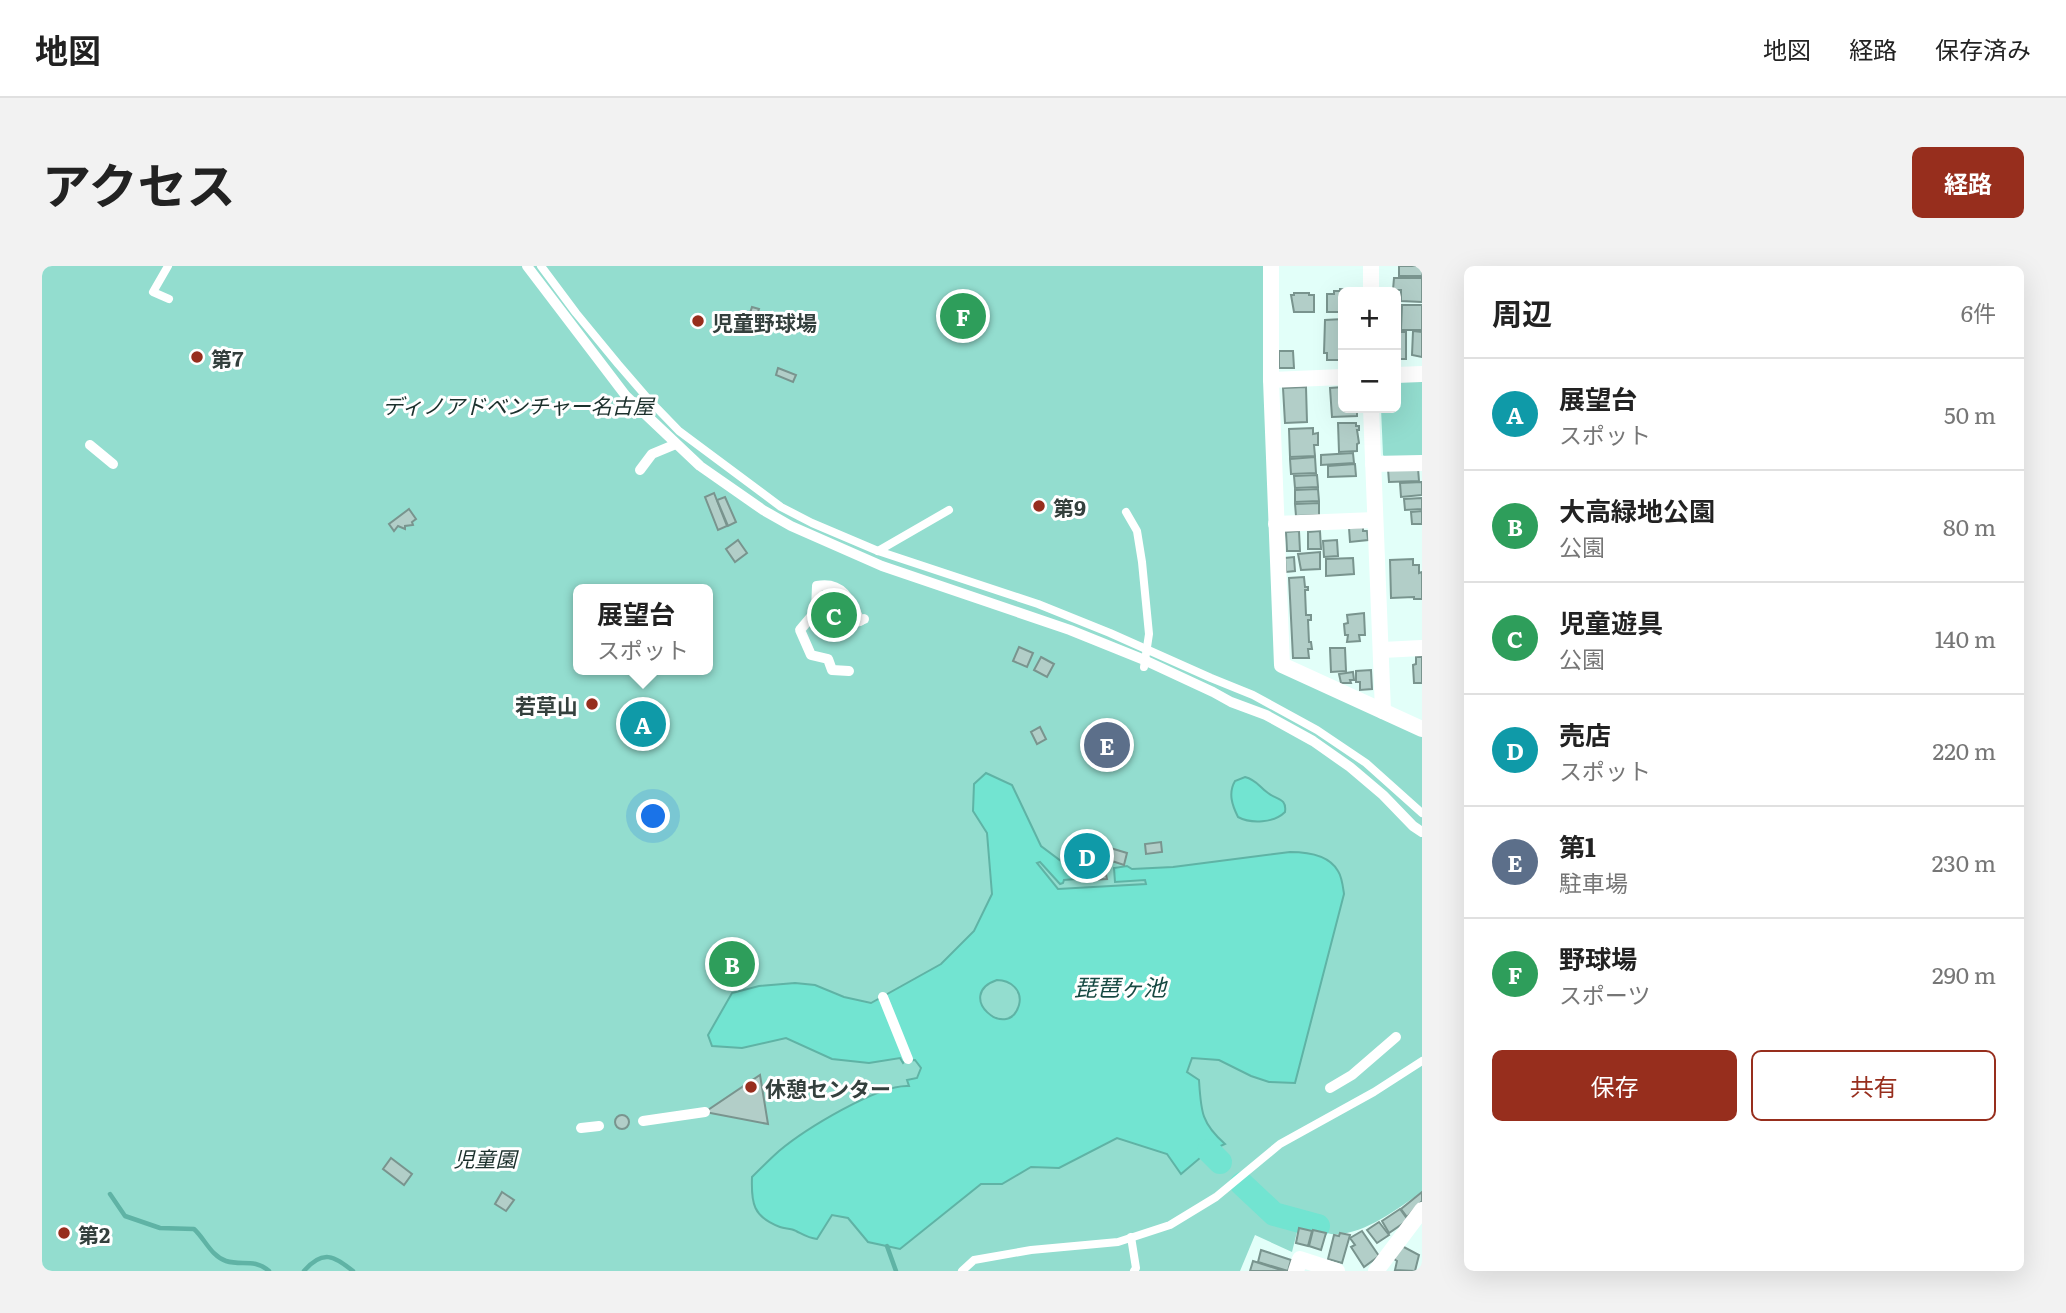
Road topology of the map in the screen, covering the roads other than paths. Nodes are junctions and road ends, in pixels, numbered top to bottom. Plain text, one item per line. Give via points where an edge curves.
1 (168, 266) edge
2 (527, 266) edge
3 (541, 266) edge
4 (1271, 266) edge
5 (1371, 266) edge
6 (1371, 287) edge
7 (169, 299) dead end
8 (1422, 374) edge
9 (1401, 375) edge
10 (1338, 377) edge
11 (1270, 380) junction
12 (1371, 413) edge
13 (676, 444) junction
14 (90, 445) dead end
15 (1422, 463) edge
16 (113, 464) dead end
17 (1373, 464) junction
18 (640, 470) dead end
19 (949, 510) dead end
20 (1126, 512) dead end
21 (1375, 520) junction
22 (1276, 524) junction
23 (878, 551) junction
24 (835, 631) dead end
25 (1422, 648) edge
26 (1382, 650) junction
27 (1145, 659) junction
28 (849, 671) dead end
29 (1230, 686) junction
30 (1224, 700) junction
31 (1383, 711) junction
32 (1422, 729) edge
33 (1422, 813) edge
34 (1422, 832) edge
35 (883, 997) dead end
36 (1396, 1037) dead end
37 (908, 1059) dead end
38 (1422, 1062) edge
39 (1330, 1088) dead end
40 (705, 1112) dead end
41 (643, 1121) dead end
42 (599, 1126) dead end
43 (582, 1128) dead end
44 (1422, 1210) edge
45 (1131, 1237) junction
46 (962, 1271) edge
47 (1134, 1271) edge
48 (1296, 1271) edge
49 (1337, 1271) edge
50 (1376, 1271) edge

1 - 7 lane via 153,292
2 - 13 street via 626,396
3 - 23 lane via 618,364 679,431 781,507
4 - 11 street
5 - 6 street
8 - 9 street
10 - 11 street
11 - 22 street
12 - 17 street
13 - 18 street via 652,454
13 - 27 street via 763,510 832,545
14 - 16 street
15 - 17 street
17 - 21 street
19 - 23 lane
20 - 27 lane via 1137,531 1142,562 1149,634
21 - 22 street
21 - 26 street
22 - 31 street via 1282,665
23 - 27 lane via 1038,604
24 - 28 street via 863,619 838,589 817,586 817,611 800,630 811,655 828,659 832,670
25 - 26 street
26 - 31 street
27 - 29 lane
27 - 30 street
29 - 30 lane
29 - 33 lane via 1317,730 1366,764
30 - 34 street via 1266,715 1313,741 1350,766
31 - 32 street
35 - 37 street
36 - 39 street
38 - 45 lane via 1280,1144 1216,1197 1182,1218
40 - 41 street
42 - 43 street
44 - 50 street
45 - 46 lane via 974,1260
45 - 47 lane
48 - 49 street via 1300,1259

